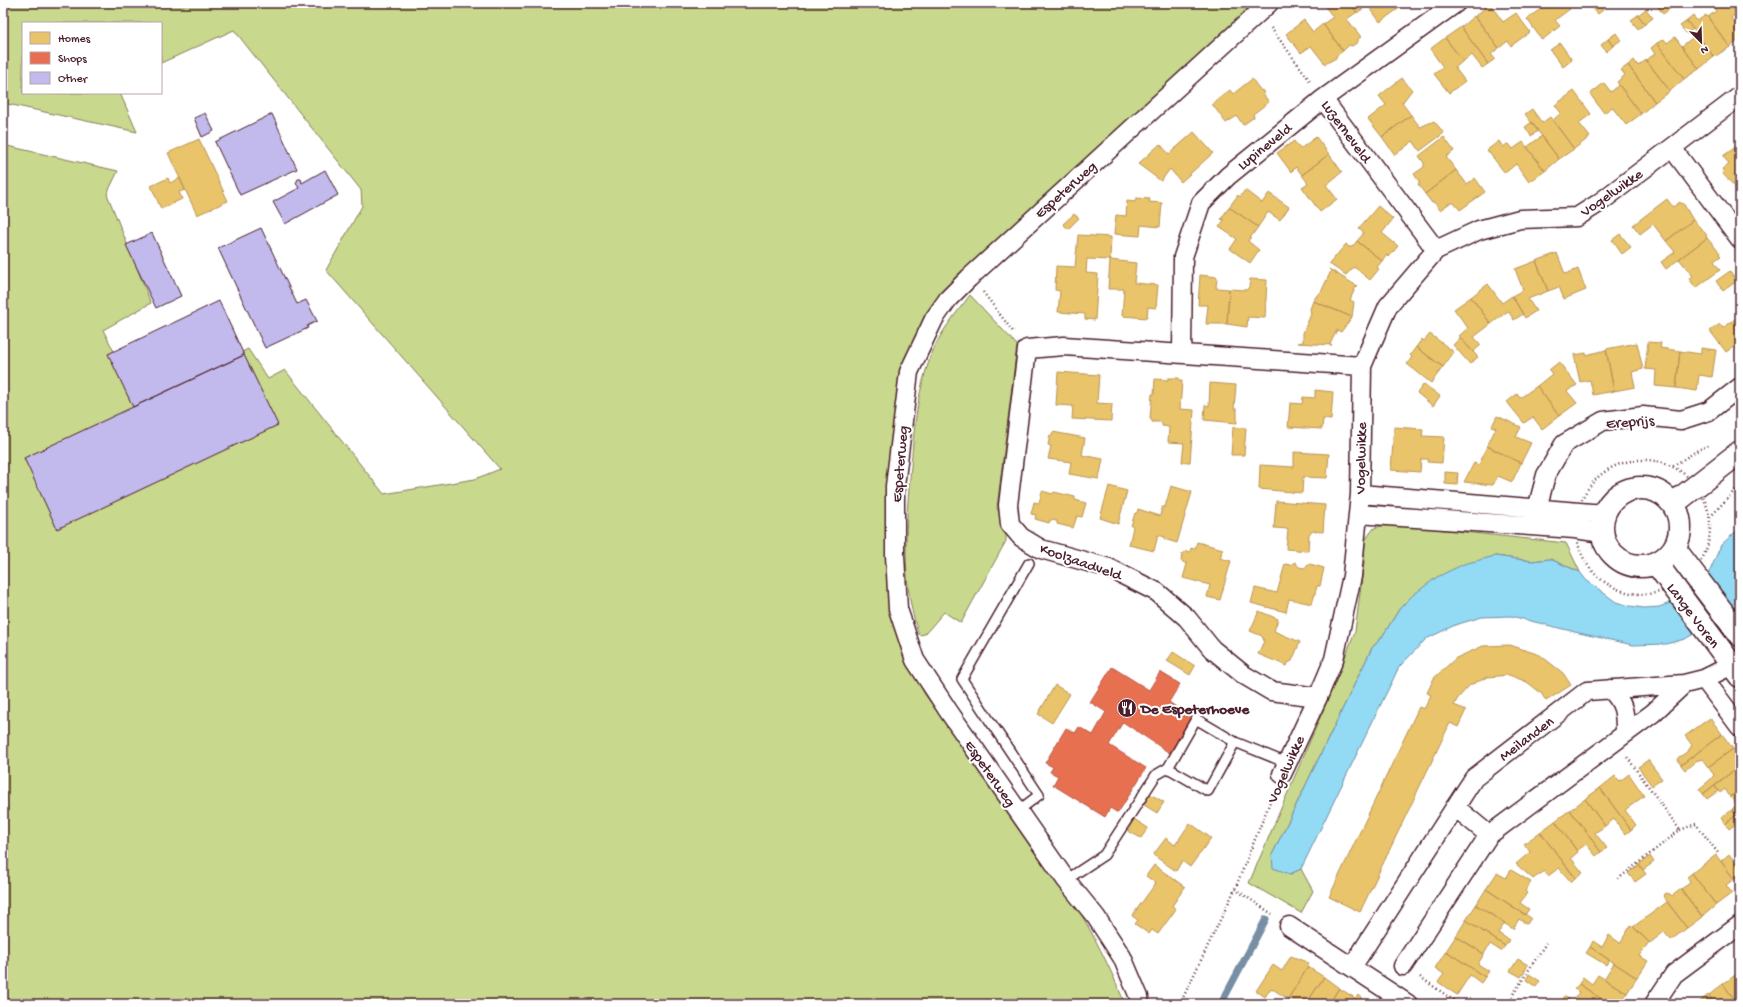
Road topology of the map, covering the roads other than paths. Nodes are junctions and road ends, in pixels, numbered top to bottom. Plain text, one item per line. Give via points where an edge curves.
1 (1456, 3) edge
2 (1264, 8) edge
3 (1740, 96) edge
4 (1323, 99) junction
5 (1672, 148) junction
6 (1740, 239) edge
7 (1436, 250) junction
8 (1182, 354) junction
9 (1362, 366) junction
10 (1740, 387) edge
11 (1740, 452) edge
12 (1360, 494) junction
13 (1673, 504) junction
14 (1358, 514) junction
15 (1536, 518) junction
16 (1603, 524) junction
17 (1674, 548) junction
18 (1029, 563) dead end
19 (1656, 563) junction
20 (1738, 632) edge
21 (1737, 667) edge
22 (1704, 679) junction
23 (1684, 684) junction
24 (1610, 689) junction
25 (1318, 697) junction
26 (1740, 727) edge
27 (1620, 737) junction
28 (1235, 742) junction
29 (1168, 768) junction
30 (1284, 768) joint
31 (1455, 807) junction
32 (1018, 811) junction
33 (1488, 835) junction
34 (1066, 880) junction
35 (1740, 925) edge
36 (1289, 926) road end
37 (1403, 966) road end
38 (1352, 967) junction
39 (1140, 1004) edge
40 (1408, 1004) edge
41 (1654, 1004) edge

1 - 4 street, Lupineveld
2 - 32 street, Espeterweg via 948,299 934,319 909,372 896,486 895,555 898,609 915,660 948,712
3 - 5 street, Vogelwikke
4 - 7 street, Luzerneveld
4 - 8 street, Lupineveld via 1228,176 1201,203 1183,257
5 - 6 street
5 - 7 street, Vogelwikke via 1577,217 1520,219 1479,230
7 - 9 street, Vogelwikke via 1388,306
8 - 9 street
8 - 25 street, Koolzaadveld via 1064,346 1026,349 1008,505 1010,524 1021,537 1041,549 1109,568 1156,592 1187,618 1212,649 1244,675 1271,691
9 - 12 street, Vogelwikke
10 - 15 street, Ereprijs via 1709,411 1681,420 1643,416 1603,421 1564,444 1546,475
11 - 13 street
12 - 14 street, Vogelwikke
12 - 15 street
13 - 16 street via 1665,495 1654,489 1630,489 1610,503
13 - 17 street via 1679,514 1681,526
14 - 15 street
14 - 25 street, Vogelwikke via 1352,576 1334,659
15 - 16 street via 1575,529
15 - 16 street via 1577,512
16 - 19 street via 1606,544 1622,561 1644,566
17 - 19 street
17 - 20 street, Lange Voren
18 - 32 lane via 962,679 1039,795
19 - 21 street, Lange Voren via 1715,643
21 - 22 street, Meilanden
22 - 23 street, Meilanden
22 - 26 street
23 - 24 street, Meilanden
23 - 27 street, Meilanden
24 - 27 street via 1621,701 1625,713
24 - 31 street, Meilanden via 1587,691 1474,778
25 - 30 street, Vogelwikke
27 - 33 street, Meilanden
28 - 29 lane via 1196,719
28 - 29 lane via 1208,791
28 - 30 lane
29 - 34 lane via 1156,775 1104,855
31 - 33 street
31 - 38 street, Meilanden
32 - 34 street, Espeterweg
33 - 37 street, Meilanden
34 - 39 street, Espeterweg via 1096,917 1122,957
35 - 41 street via 1674,974
36 - 38 street
38 - 40 street

